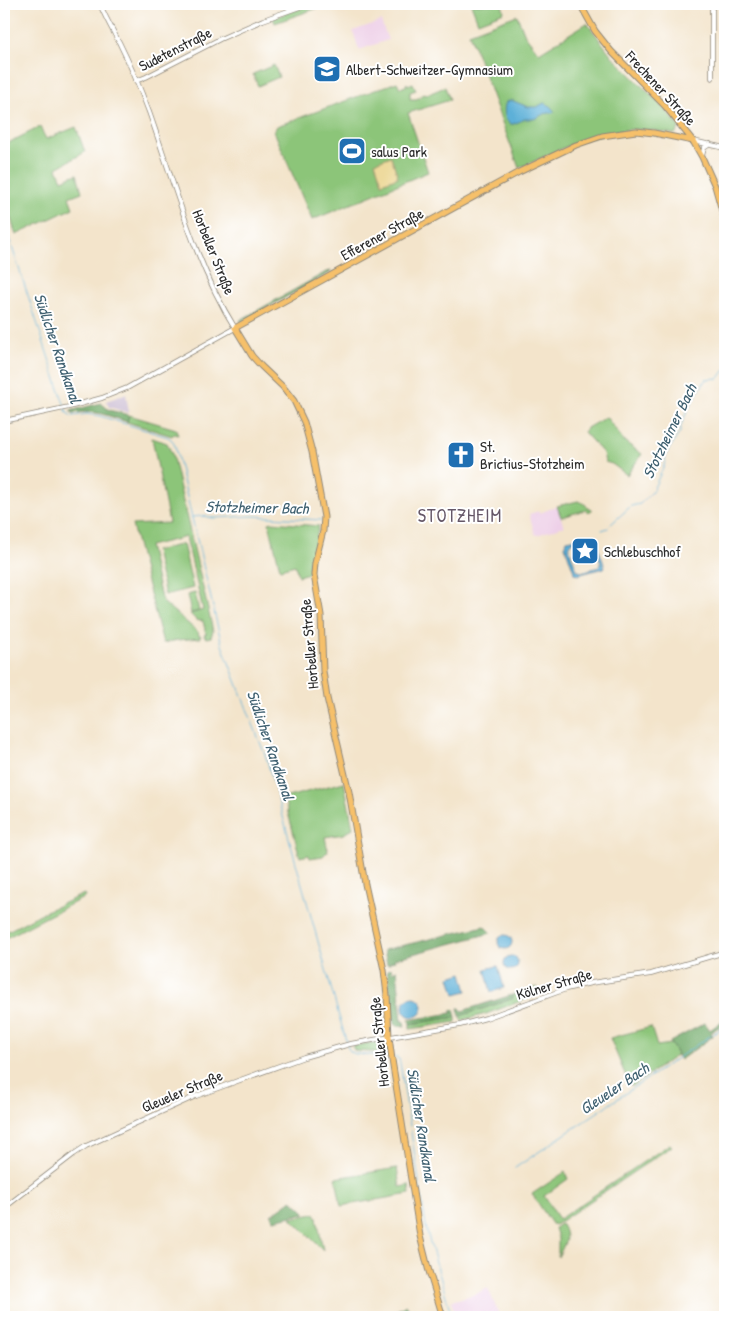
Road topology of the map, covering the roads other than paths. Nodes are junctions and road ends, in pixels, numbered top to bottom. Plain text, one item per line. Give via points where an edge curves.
1 (98, 4) edge
2 (308, 4) edge
3 (580, 4) edge
4 (712, 4) edge
5 (712, 78) dead end
6 (136, 81) junction
7 (680, 124) junction
8 (673, 136) junction
9 (693, 141) junction
10 (710, 144) junction
11 (725, 148) edge
12 (702, 157) junction
13 (725, 221) edge
14 (235, 328) junction
15 (4, 421) edge
16 (725, 952) edge
17 (389, 1037) junction
18 (4, 1208) edge
19 (443, 1317) edge

1 - 6 street, Horbeller Straße
2 - 6 street, Sudetenstraße via 220,39
3 - 7 main road, Frechener Straße via 611,51
4 - 5 street
6 - 14 street, Horbeller Straße via 200,259
7 - 8 main road via 680,132
7 - 9 main road, Frechener Straße
8 - 9 main road, Efferener Straße
8 - 14 main road, Efferener Straße via 625,132 576,144
9 - 10 street, Efferener Straße
9 - 12 main road, Frechener Straße
10 - 11 street, Efferener Straße
10 - 12 street via 704,148
12 - 13 main road, Frechener Straße
14 - 15 street, Efferener Straße via 127,388 69,407
14 - 17 main road, Horbeller Straße via 252,356 294,401 312,452 324,517 314,575 321,615 325,685 384,970
16 - 17 street, Kölner Straße via 651,974 566,989 473,1022
17 - 18 street, Gleueler Straße via 344,1045 304,1057 196,1096 86,1146
17 - 19 main road, Horbeller Straße via 421,1240

